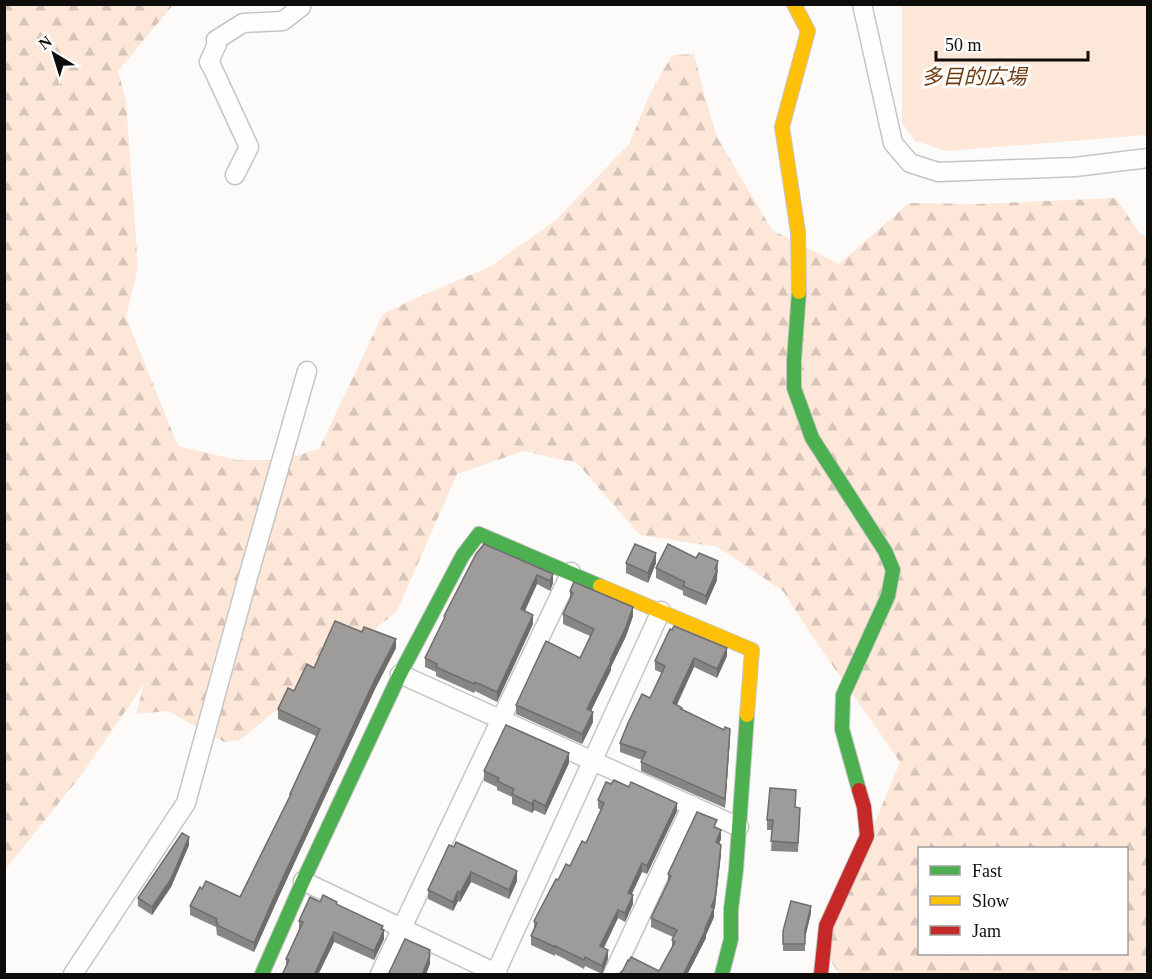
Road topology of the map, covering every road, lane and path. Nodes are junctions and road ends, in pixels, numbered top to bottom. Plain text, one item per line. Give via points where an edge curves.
1 (301, 4) edge
2 (794, 4) edge
3 (862, 4) edge
4 (1148, 158) edge
5 (235, 175) dead end
6 (307, 371) dead end
7 (571, 572) junction
8 (662, 610) junction
9 (400, 674) junction
10 (501, 720) junction
11 (592, 761) junction
12 (692, 806) junction
13 (739, 826) junction
14 (303, 881) junction
15 (402, 928) junction
16 (496, 974) edge
17 (73, 975) edge
18 (262, 975) edge
19 (380, 975) edge
20 (614, 975) edge
21 (722, 975) edge
22 (821, 975) edge

1 - 5 street via 283,21 243,23 216,40 209,62 249,147
2 - 22 street via 808,31 782,127 798,232 794,388 812,438 885,551 893,570 888,596 843,695 842,729 864,807 867,836 826,926
3 - 4 street via 893,143 910,163 938,172 1075,167
6 - 17 street via 186,803
7 - 8 street
7 - 9 street via 479,534 463,555
7 - 10 street
8 - 11 street
8 - 13 street via 752,650
9 - 10 street
9 - 14 street
10 - 11 street
10 - 15 street
11 - 12 street
11 - 16 street
12 - 13 street
12 - 20 street
13 - 21 street via 731,939
14 - 15 street
14 - 18 street
15 - 16 street
15 - 19 street

